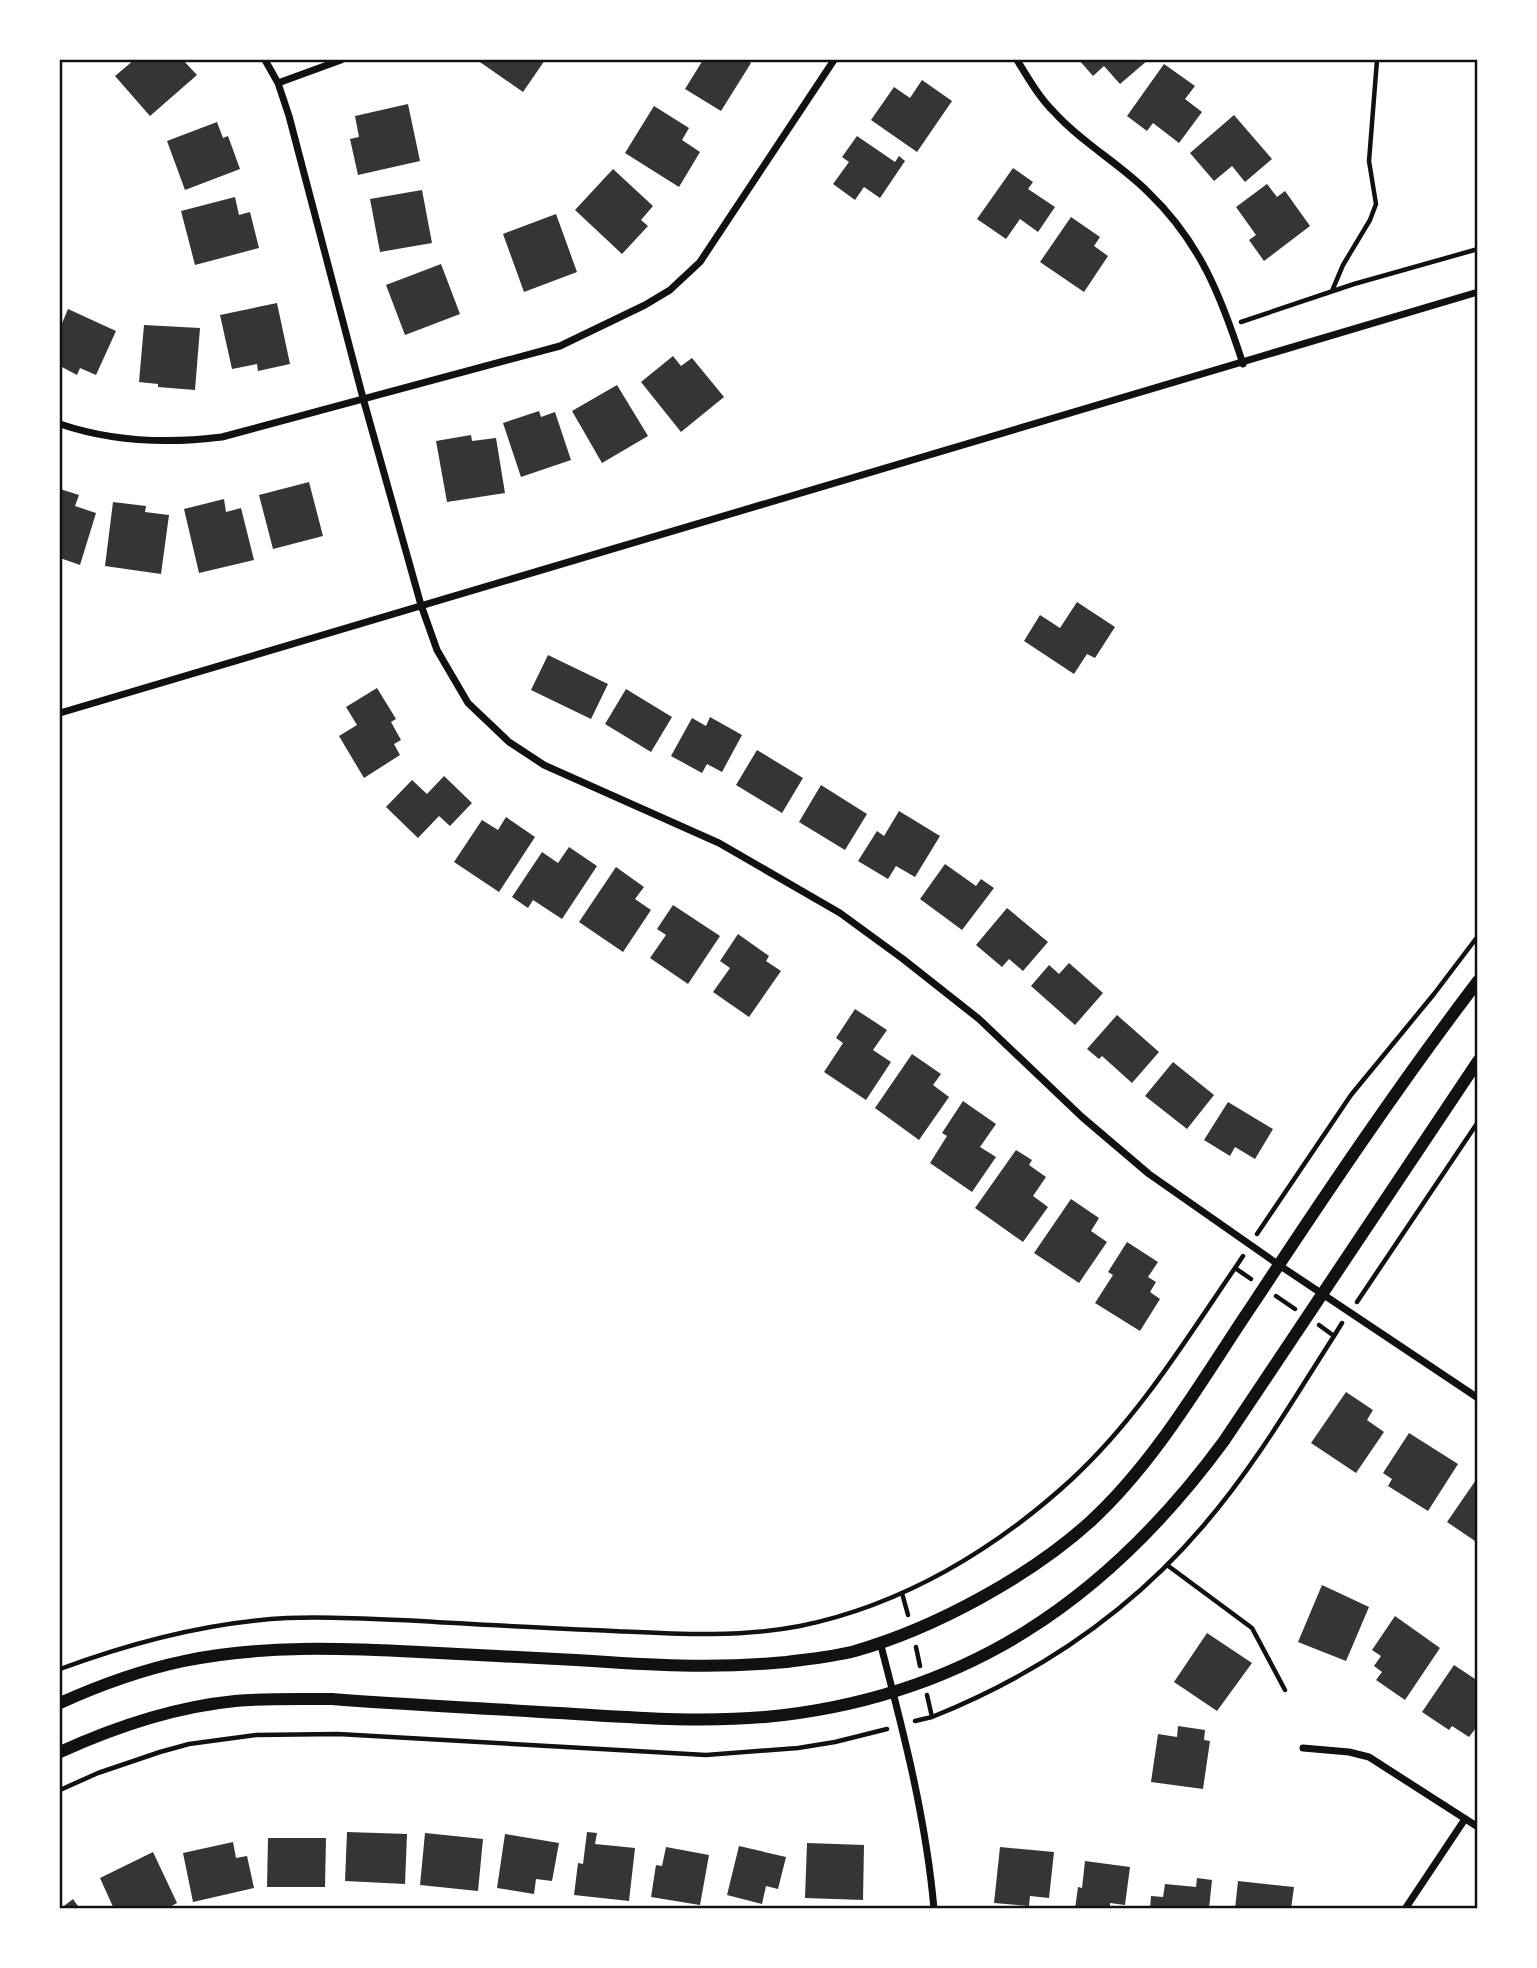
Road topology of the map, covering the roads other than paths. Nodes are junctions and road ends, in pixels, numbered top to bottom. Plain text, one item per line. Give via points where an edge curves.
1 (265, 60) edge
2 (341, 60) edge
3 (834, 60) edge
4 (1017, 60) edge
5 (278, 83) junction
6 (1478, 292) edge
7 (1243, 363) junction
8 (363, 398) junction
9 (60, 424) edge
10 (421, 605) junction
11 (60, 713) edge
12 (1478, 981) edge
13 (1478, 1061) edge
14 (1279, 1265) junction
15 (1322, 1294) junction
16 (1478, 1398) edge
17 (880, 1642) junction
18 (893, 1692) junction
19 (60, 1703) edge
20 (1303, 1748) dead end
21 (60, 1752) edge
22 (1465, 1819) junction
23 (1478, 1827) edge
24 (934, 1909) edge
25 (1405, 1909) edge

1 - 5 street
2 - 5 street
3 - 8 street via 701,262 670,290 560,346
4 - 7 street via 1054,112 1147,190 1182,229 1219,294
5 - 8 street
6 - 7 street
7 - 10 street
8 - 9 street via 222,438 188,442 113,438
8 - 10 street
10 - 11 street
10 - 14 street via 437,649 468,703 509,742 544,765 719,842 840,913 979,1019 1123,1154
12 - 14 street via 1380,1114
13 - 15 street
14 - 15 street
14 - 17 street via 1160,1441 1088,1523 985,1594 937,1620
15 - 16 street
15 - 18 street via 1209,1462 1119,1562 1031,1630 957,1668
17 - 18 street
17 - 19 street via 823,1658 715,1667 274,1649 184,1661
18 - 21 street via 807,1711 717,1719 332,1699 235,1701 130,1724
18 - 24 street via 923,1828
20 - 22 street via 1369,1757
22 - 23 street
22 - 25 street

